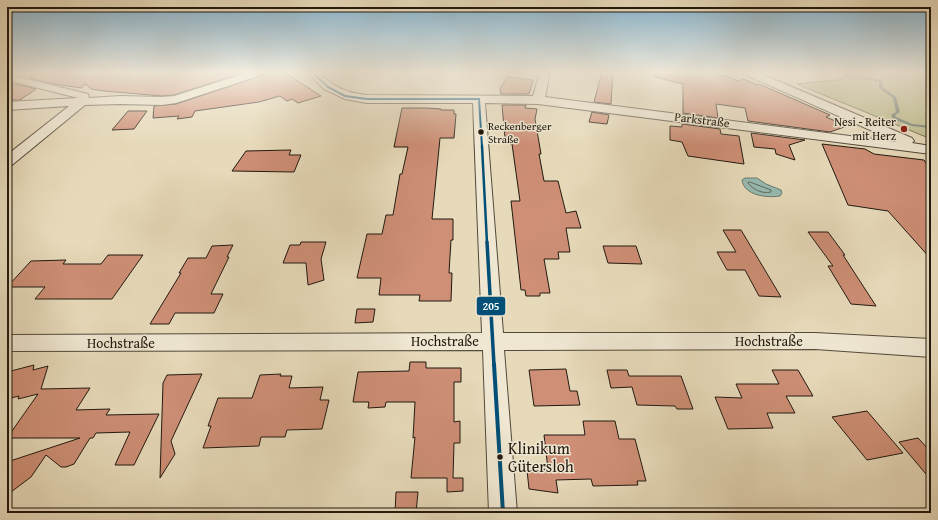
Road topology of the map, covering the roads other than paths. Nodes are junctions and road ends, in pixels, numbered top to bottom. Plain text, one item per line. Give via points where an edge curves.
1 (84, 96) edge
2 (185, 96) edge
3 (347, 96) edge
4 (539, 96) edge
5 (805, 96) edge
6 (479, 99) junction
7 (538, 100) junction
8 (82, 102) junction
9 (7, 106) edge
10 (917, 148) junction
11 (931, 150) edge
12 (7, 162) edge
13 (492, 341) junction
14 (7, 343) edge
15 (931, 348) edge
16 (503, 513) edge

1 - 8 street
2 - 8 street via 153,101
3 - 6 street, Parkstraße via 367,99
4 - 7 street
5 - 10 street via 914,143
6 - 7 street, Parkstraße
6 - 13 street
7 - 10 street, Parkstraße
8 - 9 street
8 - 12 street
10 - 11 street, Parkstraße
13 - 14 street, Hochstraße
13 - 15 street, Hochstraße via 815,341
13 - 16 street

